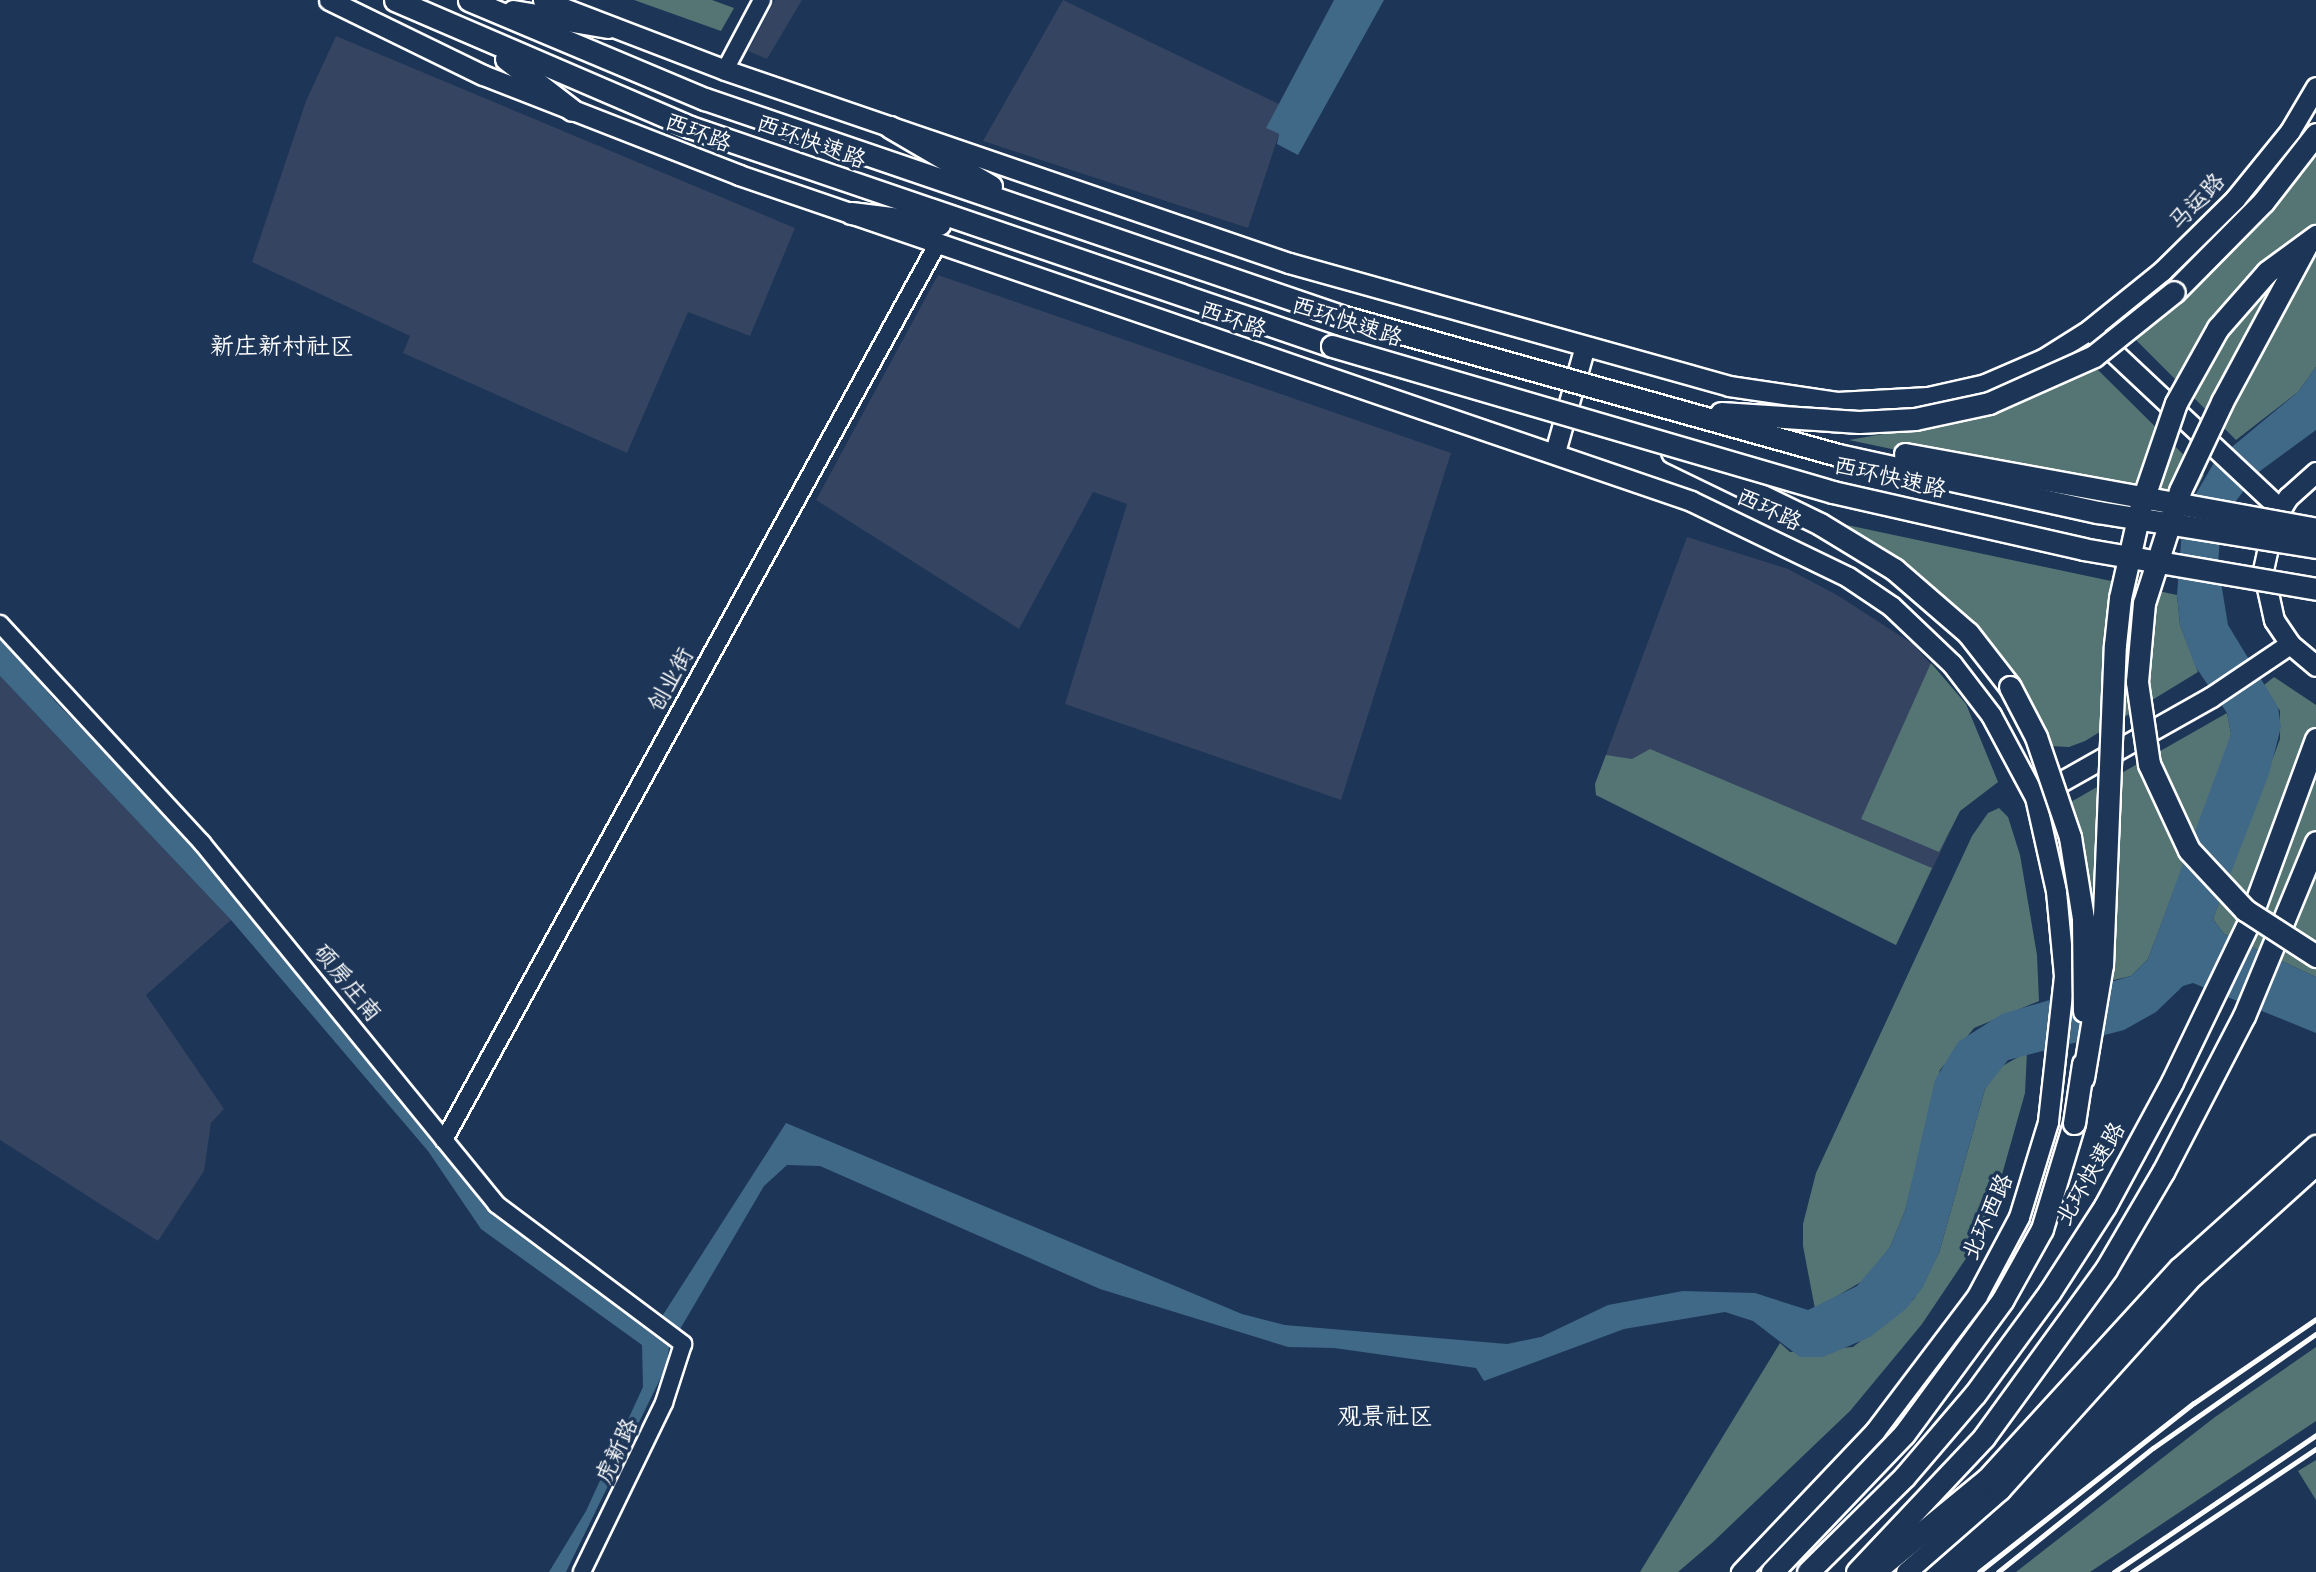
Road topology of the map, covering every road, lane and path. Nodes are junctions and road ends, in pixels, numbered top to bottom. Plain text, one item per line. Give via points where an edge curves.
1 (329, 0) edge
2 (395, 0) edge
3 (543, 0) edge
4 (762, 0) edge
5 (477, 3) edge
6 (608, 27) junction
7 (476, 36) junction
8 (725, 70) junction
9 (2316, 87) edge
10 (572, 110) junction
11 (890, 127) junction
12 (2316, 134) edge
13 (1032, 211) junction
14 (851, 213) junction
15 (2316, 226) edge
16 (983, 229) junction
17 (2316, 236) edge
18 (938, 243) junction
19 (2089, 330) junction
20 (1585, 346) junction
21 (1669, 409) junction
22 (1719, 413) junction
23 (1654, 443) junction
24 (1555, 452) junction
25 (2316, 472) edge
26 (2280, 509) junction
27 (2138, 518) junction
28 (2316, 529) edge
29 (2316, 547) edge
30 (2316, 589) edge
31 (0, 624) edge
32 (2290, 644) junction
33 (2316, 666) edge
34 (2316, 739) edge
35 (2035, 797) junction
36 (2316, 842) edge
37 (2316, 956) edge
38 (2083, 1078) junction
39 (444, 1140) junction
40 (2312, 1156) edge
41 (680, 1341) joint
42 (582, 1572) edge
43 (1741, 1572) edge
44 (1772, 1572) edge
45 (1808, 1572) edge
46 (1857, 1572) edge
47 (1873, 1572) edge
48 (1906, 1572) edge

1 - 10 main road, 西环路 via 483,75
2 - 7 highway, 西环快速路
3 - 6 main road
4 - 8 street
5 - 6 highway
5 - 13 highway, 西环快速路 via 705,99
6 - 8 main road
7 - 10 highway
7 - 16 highway, 西环快速路 via 690,127
8 - 11 main road
9 - 19 main road, 马运路 via 2290,131 2235,199 2162,271
10 - 14 main road, 西环路
11 - 13 highway
11 - 20 main road via 1289,263
12 - 22 highway, bridge via 2271,193 2174,292 2117,341 2044,382 1989,403 1915,419 1859,422
13 - 21 highway, 西环快速路, bridge via 1344,317
14 - 16 highway
14 - 18 main road, 西环路
15 - 37 highway, bridge via 2180,491 2144,603 2137,682 2149,764 2189,850 2245,910 2287,942
16 - 23 highway, 西环快速路, bridge via 1332,346
17 - 27 highway, bridge via 2253,285 2210,340 2169,420
18 - 24 main road, 西环路
18 - 39 street, 创业街
19 - 20 main road via 2000,380 1899,400 1837,402 1777,395
19 - 26 main road
20 - 24 main road
21 - 22 highway, bridge
21 - 27 highway, 西环快速路, bridge via 1838,455
22 - 28 highway, bridge via 2001,475
23 - 30 highway, 西环快速路, bridge via 1833,492 2083,549
23 - 38 highway, bridge via 1808,518 1894,569 1950,614 2001,675 2036,737 2075,862 2085,961
24 - 35 main road, 西环路 via 1690,500 1781,542 1891,606 1973,688
25 - 26 main road
26 - 32 main road via 2266,545 2264,583 2274,620
27 - 29 highway, 西环快速路, bridge
27 - 38 highway, bridge via 2115,645 2102,965
31 - 39 street, 硕房庄南 via 202,843
32 - 33 main road
32 - 35 main road via 2211,697
34 - 45 highway, 北环快速路 via 2257,901 2213,999 2105,1206 2020,1335 1924,1455
35 - 43 main road, 北环西路 via 2056,891 2064,976 2048,1122 2019,1217 1977,1296 1874,1431
36 - 46 highway via 2244,1016 2164,1172 2078,1312 1978,1445
38 - 44 highway, bridge via 2042,1229 2003,1299 1904,1434
39 - 41 street, 硕房庄南 via 496,1204
40 - 47 highway via 2180,1268 1987,1479
40 - 48 main road via 2183,1286 2000,1490
41 - 42 street, 虎新路 via 648,1440

